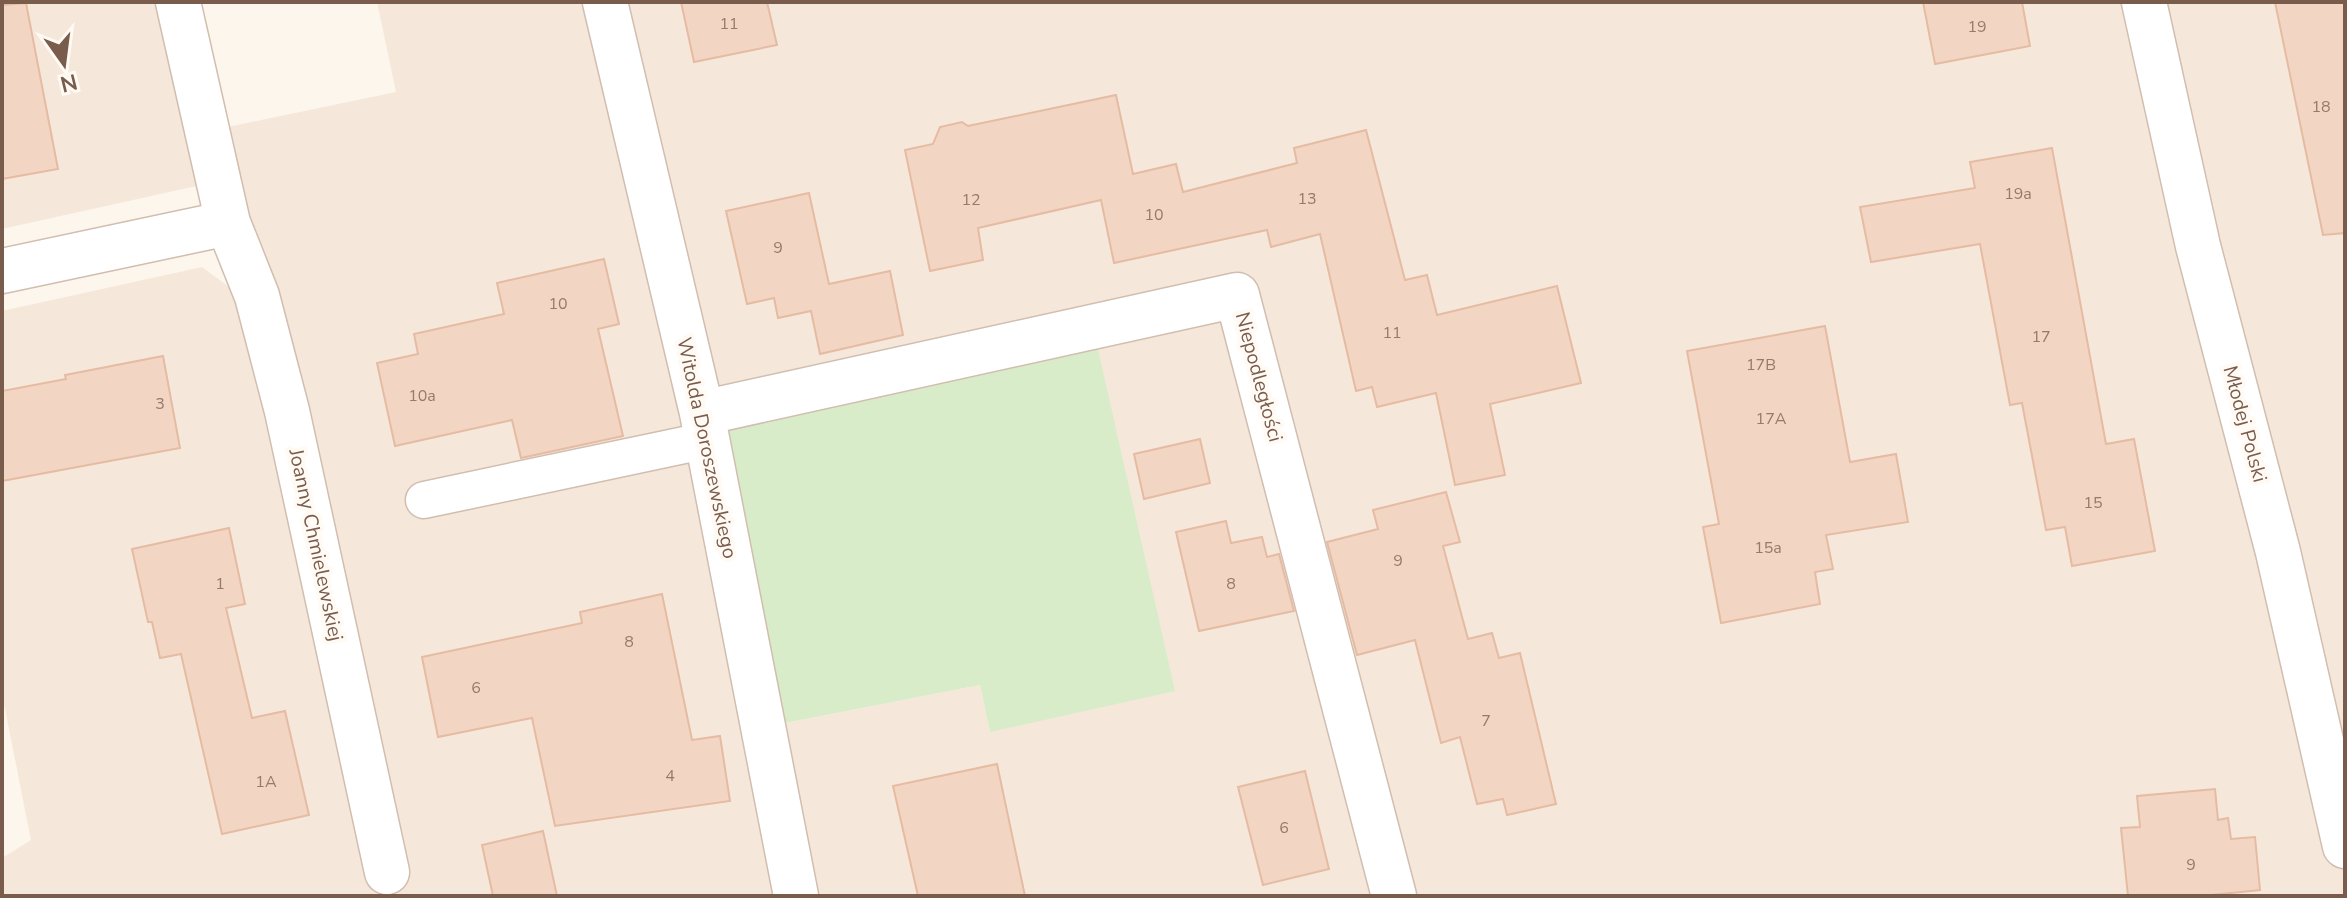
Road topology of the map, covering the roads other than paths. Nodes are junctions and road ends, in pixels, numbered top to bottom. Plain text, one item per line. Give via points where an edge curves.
1 (178, 2) edge
2 (605, 2) edge
3 (2144, 2) edge
4 (228, 223) junction
5 (2, 271) edge
6 (705, 426) junction
7 (424, 500) dead end
8 (2345, 846) edge
9 (387, 872) dead end
10 (796, 896) edge
11 (1394, 896) edge

1 - 4 street, Joanny Chmielewskiej
2 - 6 street, Witolda Doroszewskiego
3 - 8 street, Młodej Polski
4 - 5 street
4 - 9 street, Joanny Chmielewskiej via 257,296 287,411
6 - 7 lane
6 - 10 street, Witolda Doroszewskiego
6 - 11 street, Niepodległości via 1237,295

